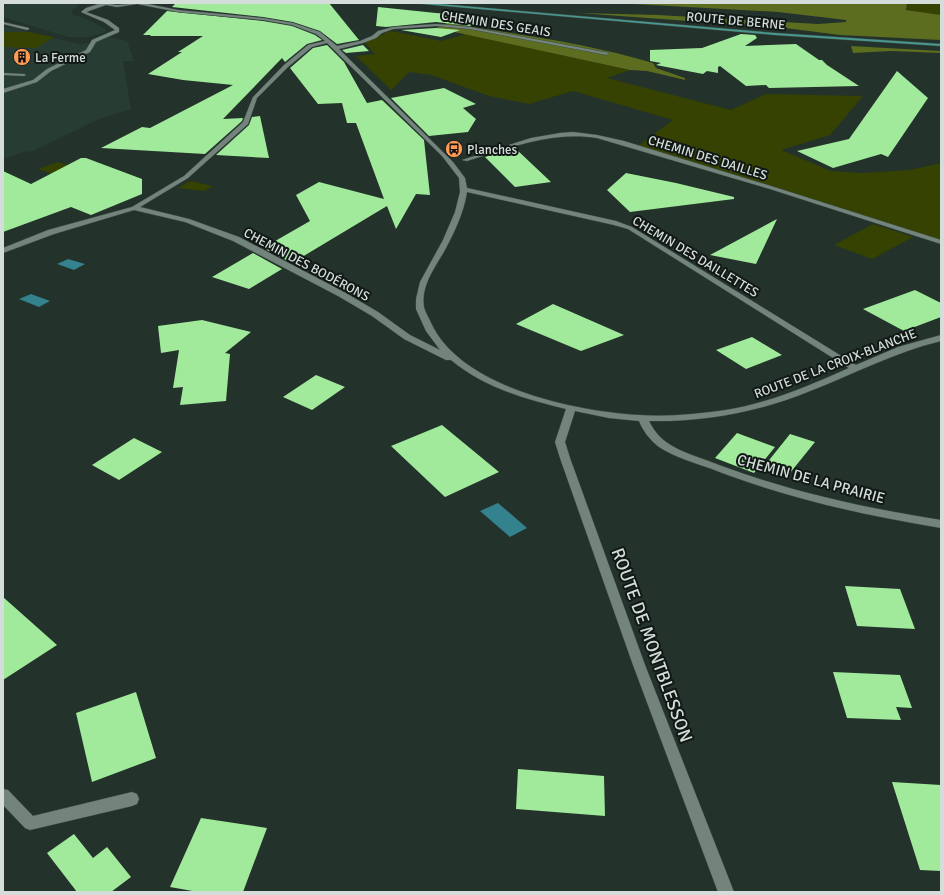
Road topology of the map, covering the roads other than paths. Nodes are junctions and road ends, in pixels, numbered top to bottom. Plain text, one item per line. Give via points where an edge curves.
1 (137, 3) edge
2 (414, 3) edge
3 (455, 3) edge
4 (104, 4) edge
5 (506, 10) junction
6 (3, 23) edge
7 (11, 30) dead end
8 (329, 41) junction
9 (941, 45) edge
10 (336, 48) junction
11 (607, 54) dead end
12 (3, 74) edge
13 (24, 75) dead end
14 (3, 91) edge
15 (465, 160) dead end
16 (464, 189) junction
17 (134, 208) junction
18 (941, 242) edge
19 (3, 252) edge
20 (941, 338) edge
21 (460, 363) junction
22 (855, 368) junction
23 (571, 409) junction
24 (643, 418) junction
25 (941, 524) edge
26 (3, 796) edge
27 (132, 799) dead end
28 (726, 892) edge

1 - 4 street via 117,6
1 - 8 street via 178,11 281,22 312,30
2 - 5 main road, ROUTE DE BERNE
3 - 5 main road, ROUTE DE BERNE
4 - 14 street via 83,12 110,23 117,31 94,41 88,51 49,70 35,81
5 - 9 main road, ROUTE DE BERNE via 775,34
6 - 7 street via 27,29
8 - 10 street
8 - 17 street via 310,46 275,76 254,98 246,123 200,166
10 - 11 street, CHEMIN DES GEAIS via 361,42 393,28 436,25 470,28
10 - 16 street via 452,163 462,178
12 - 13 street
15 - 18 street, CHEMIN DES DAILLES via 545,137 578,134 613,141 701,166
16 - 21 street, ROUTE DE LA CROIX-BLANCHE via 459,211 422,286 420,307 431,335
16 - 22 street, CHEMIN DES DAILLETTES via 630,228
17 - 19 street via 51,232
17 - 21 street, CHEMIN DES BODÉRONS via 187,220 236,239 342,294 407,337
20 - 22 street, ROUTE DE LA CROIX-BLANCHE
21 - 23 street, ROUTE DE LA CROIX-BLANCHE via 493,384
22 - 24 street, ROUTE DE LA CROIX-BLANCHE via 789,396 735,412 673,419
23 - 24 street, ROUTE DE LA CROIX-BLANCHE
23 - 28 street, ROUTE DE MONTBLESSON via 560,442 565,458 639,665
24 - 25 street, CHEMIN DE LA PRAIRIE via 647,429 666,446 725,471 801,495 895,517
26 - 27 street via 30,823

